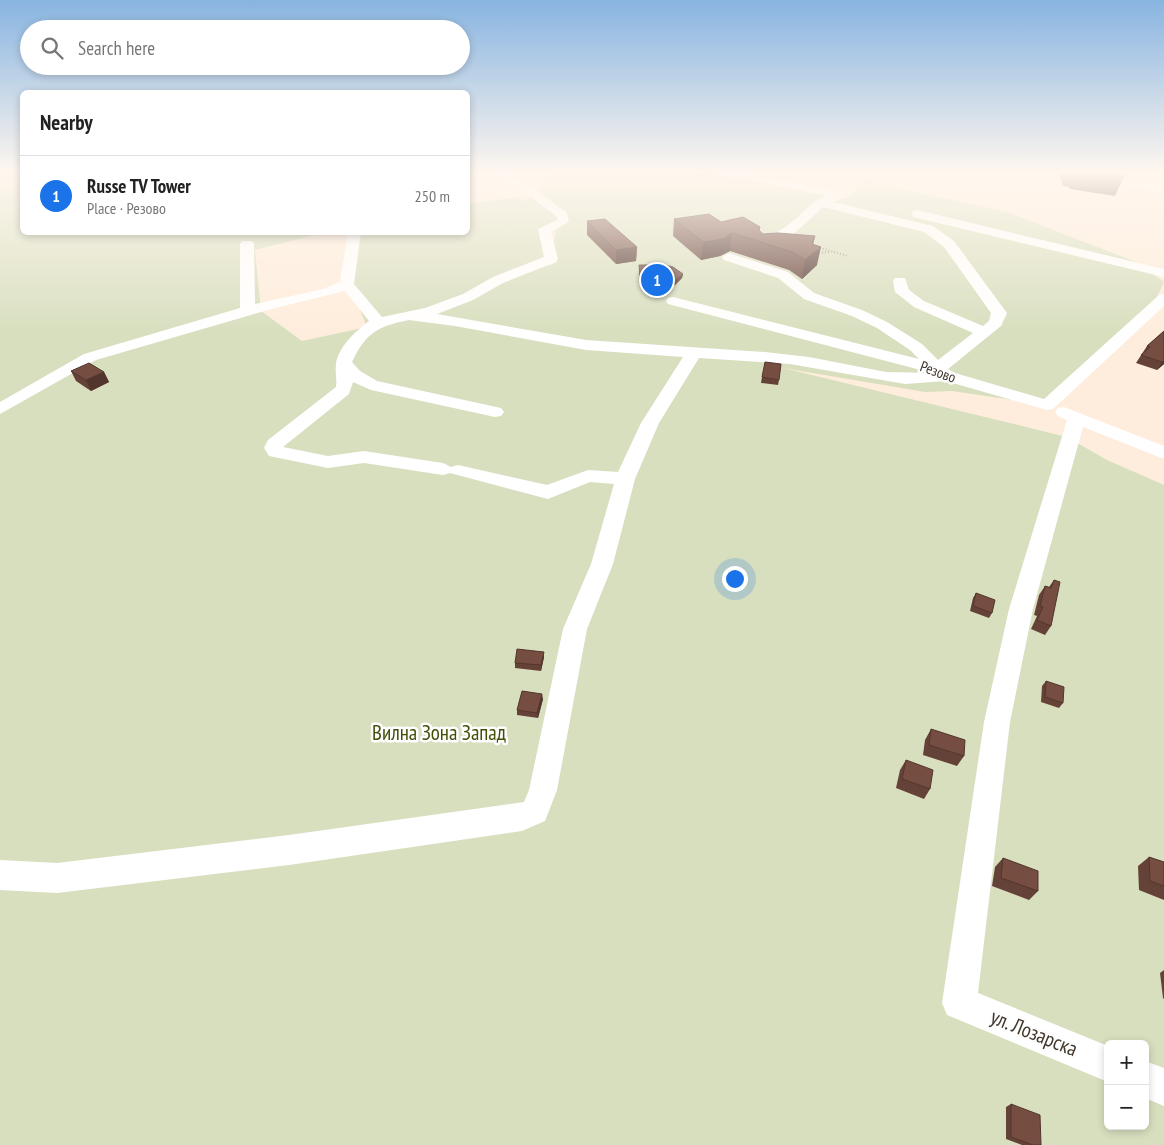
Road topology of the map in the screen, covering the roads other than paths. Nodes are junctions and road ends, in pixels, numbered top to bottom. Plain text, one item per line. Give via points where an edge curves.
1 (554, 225) edge
2 (796, 225) edge
3 (911, 225) edge
4 (964, 225) edge
5 (354, 235) edge
6 (247, 244) dead end
7 (765, 247) edge
8 (729, 258) dead end
9 (1164, 273) edge
10 (900, 281) dead end
11 (346, 284) junction
12 (1164, 298) edge
13 (673, 300) dead end
14 (248, 312) junction
15 (410, 316) junction
16 (378, 322) junction
17 (746, 330) dead end
18 (984, 332) junction
19 (695, 351) junction
20 (344, 362) junction
21 (943, 373) junction
22 (902, 379) junction
23 (1047, 406) junction
24 (0, 409) edge
25 (495, 412) dead end
26 (1077, 417) junction
27 (1164, 453) edge
28 (625, 479) junction
29 (0, 875) edge
30 (1104, 1062) edge
31 (1149, 1081) edge
32 (1164, 1087) edge

1 - 15 street via 544,229 551,259 498,280 468,297
2 - 7 street
3 - 18 street via 928,229 949,244 999,313 996,323
4 - 9 street
5 - 11 street
6 - 14 street
8 - 21 street via 783,275 809,296 882,325 916,347
10 - 18 street via 902,292 918,304
11 - 14 street via 339,290
11 - 16 street
12 - 23 street
13 - 21 street, Резово
14 - 24 street via 90,356
15 - 16 street
15 - 19 street via 494,327 587,345
16 - 20 street via 360,336
17 - 22 street via 826,351 847,362
18 - 21 street
19 - 22 street via 792,359
19 - 28 street via 650,423
20 - 25 street via 354,375 371,385
20 - 28 street via 343,390 281,439 273,448 276,452 328,462 364,457 451,470 548,492 588,476
21 - 22 street via 928,380
21 - 23 street, Резово
23 - 26 street, Резово
26 - 27 street, Резово
26 - 30 street, ул. Лозарска via 1021,608 997,722 959,1003
28 - 29 street via 602,564 575,629 543,790 535,811 512,819 57,878
31 - 32 street

